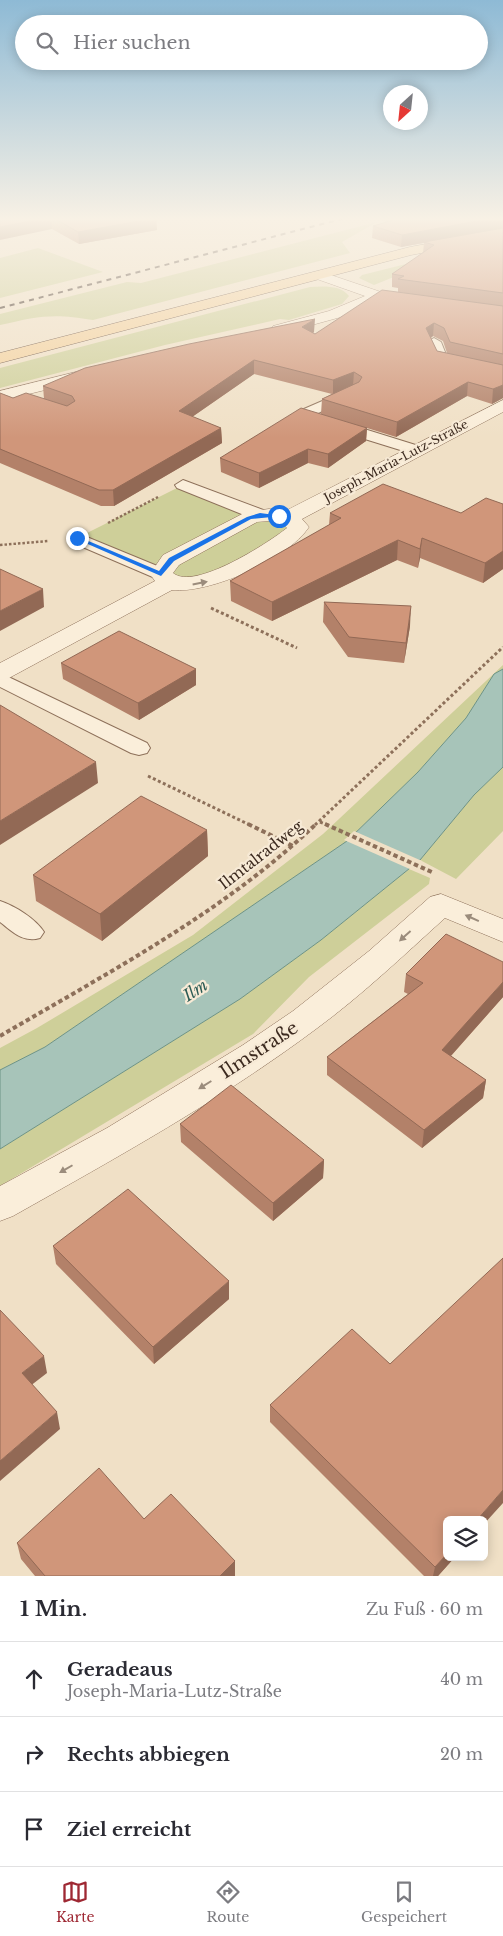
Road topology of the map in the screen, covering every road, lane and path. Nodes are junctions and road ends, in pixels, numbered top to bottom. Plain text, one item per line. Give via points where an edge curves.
1 (259, 291) edge
2 (363, 291) edge
3 (379, 296) junction
4 (407, 300) edge
5 (267, 331) edge
6 (434, 342) edge
7 (0, 358) edge
8 (99, 371) edge
9 (503, 374) edge
10 (352, 392) edge
11 (4, 395) edge
12 (34, 402) edge
13 (503, 404) edge
14 (416, 450) junction
15 (183, 485) dead end
16 (260, 515) junction
17 (288, 518) junction
18 (77, 538) dead end
19 (172, 580) junction
20 (503, 647) edge
21 (297, 648) dead end
22 (0, 673) edge
23 (0, 679) edge
24 (139, 748) joint
25 (320, 822) junction
26 (293, 846) junction
27 (435, 873) dead end
28 (0, 910) edge
29 (503, 931) edge
30 (31, 932) dead end
31 (0, 1036) edge
32 (0, 1206) edge

1 - 7 main road
2 - 3 street
3 - 4 street
3 - 5 street via 335,314
6 - 9 lane via 441,360
8 - 11 street
10 - 14 lane via 302,415
11 - 12 lane
13 - 14 street, Joseph-Maria-Lutz-Straße
14 - 17 street, Joseph-Maria-Lutz-Straße
15 - 16 lane
16 - 17 street
16 - 19 street via 172,560 162,569
19 -> 17 street via 213,579 289,537 298,527
18 - 19 lane
19 - 21 path via 189,597
19 - 22 street
20 - 25 path, Ilmtalradweg
23 - 24 lane
24 - 26 path via 120,762
25 - 26 path, Ilmtalradweg
25 - 27 path
26 - 31 path, Ilmtalradweg via 208,911 155,946
28 - 30 lane
29 -> 32 street, Ilmstraße via 441,904 305,1020 128,1133

